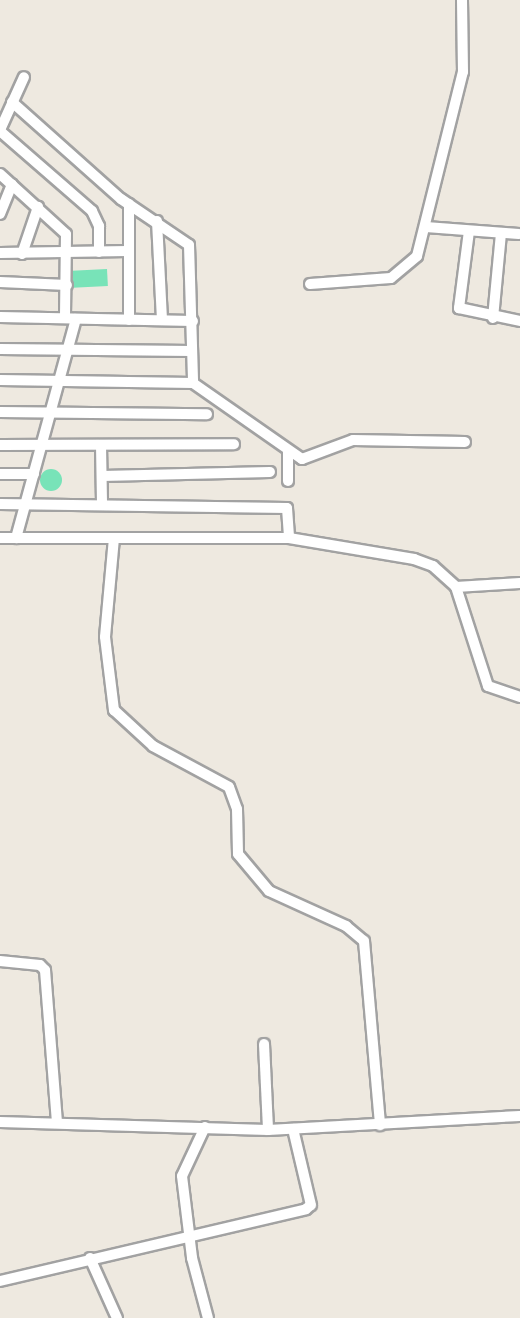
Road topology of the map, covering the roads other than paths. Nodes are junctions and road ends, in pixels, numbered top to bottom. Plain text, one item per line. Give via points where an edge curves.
1 (462, 0) edge
2 (24, 77) dead end
3 (12, 102) junction
4 (0, 130) edge
5 (0, 174) edge
6 (12, 184) junction
7 (129, 204) junction
8 (38, 207) junction
9 (0, 214) edge
10 (157, 221) junction
11 (426, 227) junction
12 (469, 231) junction
13 (501, 233) junction
14 (519, 234) edge
15 (128, 251) junction
16 (99, 252) junction
17 (0, 253) edge
18 (22, 254) junction
19 (68, 254) junction
20 (0, 282) edge
21 (309, 284) dead end
22 (67, 285) junction
23 (0, 317) edge
24 (493, 318) junction
25 (71, 319) junction
26 (129, 320) junction
27 (162, 320) junction
28 (193, 321) junction
29 (520, 321) edge
30 (0, 349) edge
31 (68, 350) junction
32 (192, 351) junction
33 (0, 380) edge
34 (59, 381) junction
35 (193, 383) junction
36 (0, 412) edge
37 (50, 412) junction
38 (207, 414) dead end
39 (465, 442) dead end
40 (234, 444) dead end
41 (0, 445) edge
42 (42, 445) junction
43 (101, 445) junction
44 (288, 450) junction
45 (270, 472) dead end
46 (0, 474) edge
47 (34, 474) junction
48 (102, 476) junction
49 (288, 481) dead end
50 (0, 504) edge
51 (26, 504) junction
52 (102, 504) junction
53 (0, 538) edge
54 (16, 538) junction
55 (114, 538) junction
56 (289, 538) junction
57 (520, 584) edge
58 (456, 587) junction
59 (520, 697) edge
60 (0, 962) edge
61 (264, 1044) dead end
62 (520, 1116) edge
63 (0, 1122) edge
64 (57, 1123) junction
65 (380, 1125) junction
66 (205, 1127) junction
67 (293, 1129) junction
68 (268, 1130) junction
69 (190, 1239) junction
70 (90, 1258) junction
71 (0, 1281) edge
72 (117, 1318) edge
73 (208, 1318) edge

1 - 11 street via 464,72
2 - 3 street
3 - 4 street
3 - 7 street
4 - 16 street via 92,211 99,226
5 - 6 street
6 - 8 street
6 - 9 street
7 - 10 street
7 - 15 street
8 - 18 street
8 - 19 street via 64,230
10 - 27 street
10 - 28 street via 189,245
11 - 12 street
11 - 21 street via 411,265 392,278
12 - 13 street
12 - 24 street via 459,308
13 - 14 street
13 - 24 street
15 - 16 street
15 - 26 street
16 - 19 street
17 - 18 street
18 - 19 street
19 - 22 street
20 - 22 street
22 - 25 street
23 - 25 street
24 - 29 street
25 - 26 street
25 - 31 street
26 - 27 street
27 - 28 street
28 - 32 street
30 - 31 street
31 - 32 street
31 - 34 street
32 - 35 street
33 - 34 street
34 - 35 street
34 - 37 street
35 - 44 street
36 - 37 street
37 - 38 street
37 - 42 street
39 - 44 street via 353,440 302,459
40 - 43 street
41 - 42 street
42 - 43 street
42 - 47 street
43 - 48 street
44 - 49 street
45 - 48 street
46 - 47 street
47 - 51 street
48 - 52 street
50 - 51 street
51 - 52 street
51 - 54 street
52 - 56 street via 287,508
53 - 54 street
54 - 55 street
55 - 56 street
55 - 65 street via 105,637 114,710 153,746 229,787 237,809 238,854 269,891 346,926 364,941
56 - 58 street via 414,559 433,566
57 - 58 street
58 - 59 street via 484,681 493,690
60 - 64 street via 40,965 45,970
61 - 68 street
62 - 65 street
63 - 64 street
64 - 66 street
65 - 67 street
66 - 68 street
66 - 69 street via 182,1176
67 - 68 street
67 - 69 street via 309,1207
69 - 70 street
69 - 73 street
70 - 71 street
70 - 72 street

